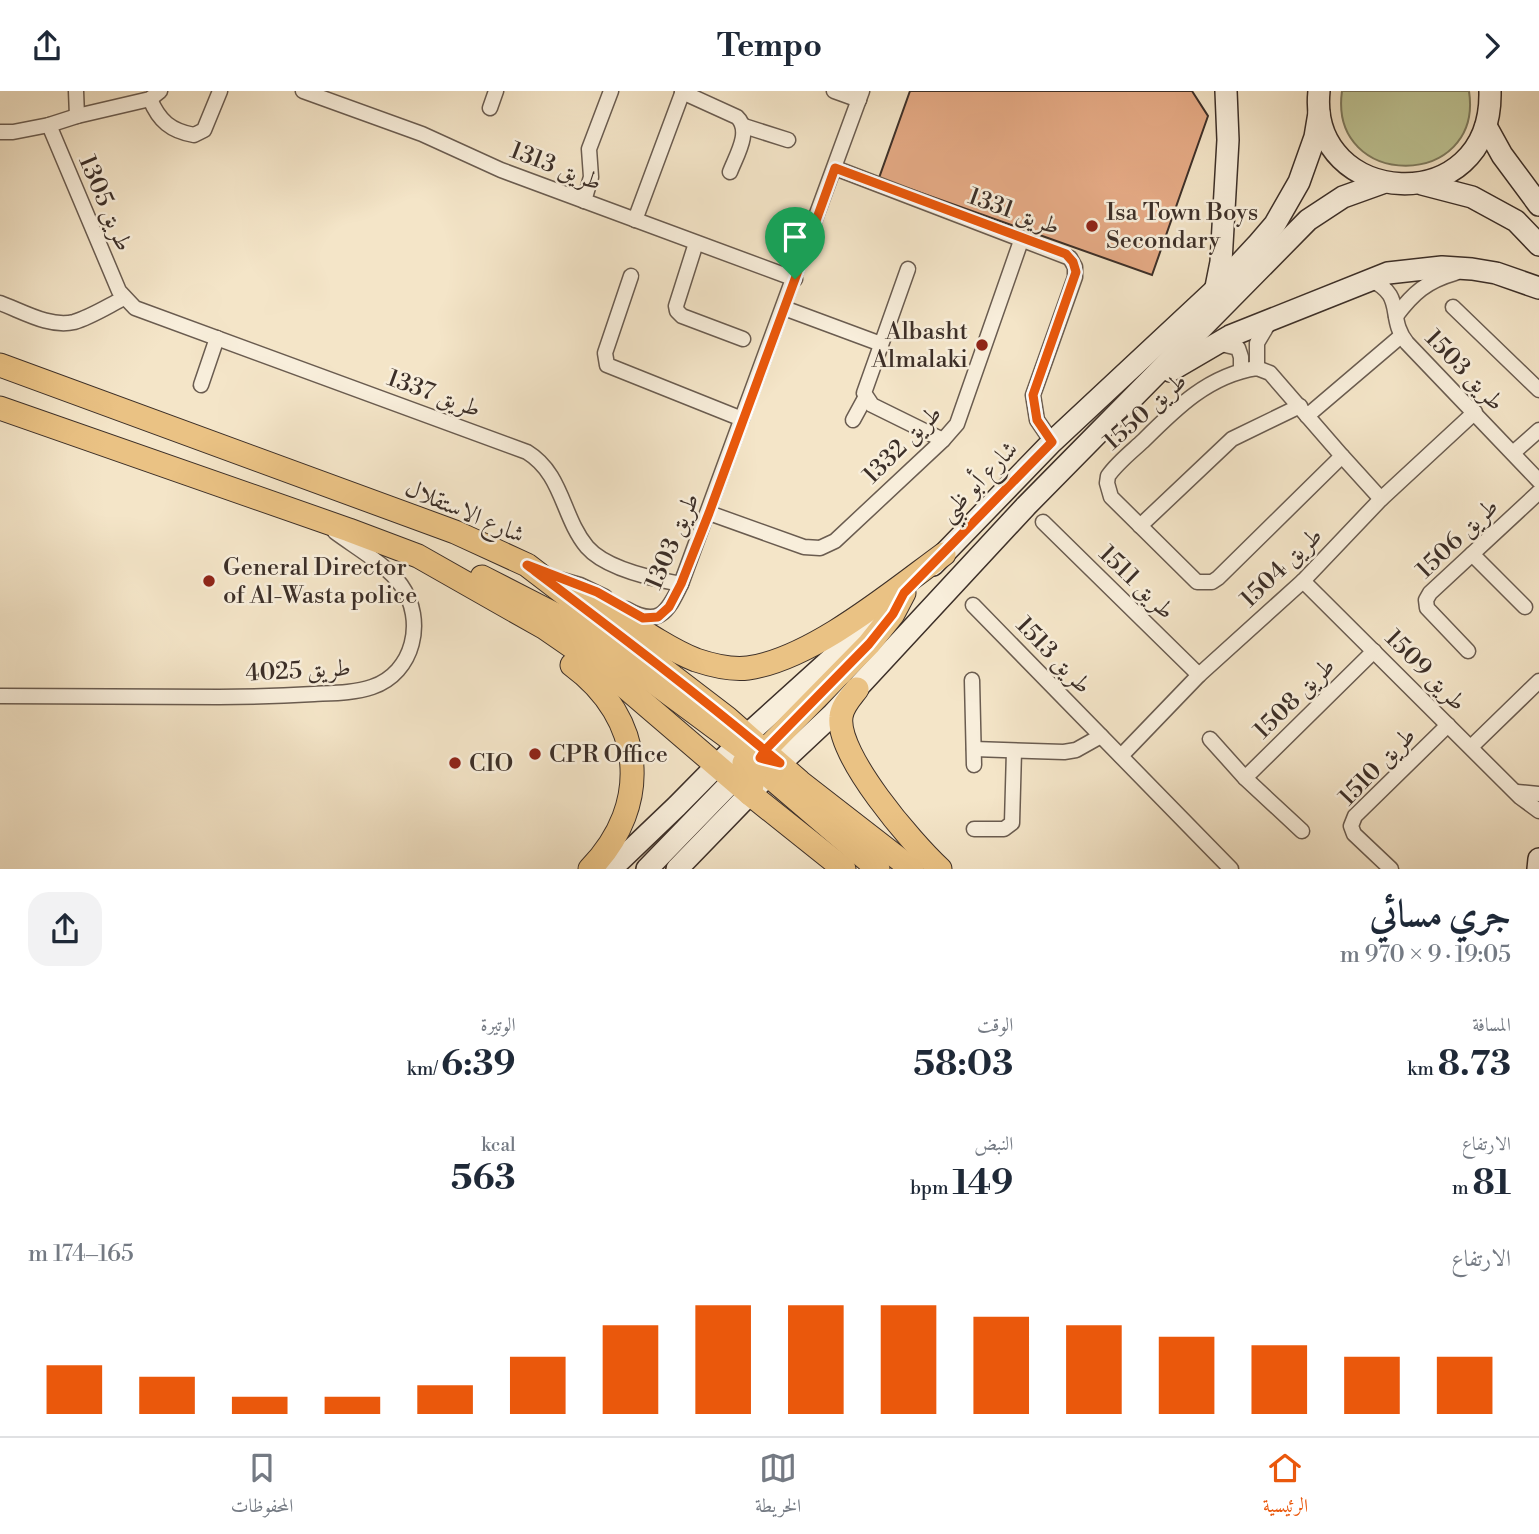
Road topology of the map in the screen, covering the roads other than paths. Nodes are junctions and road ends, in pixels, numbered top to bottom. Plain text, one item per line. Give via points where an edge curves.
1 (76, 91) edge
2 (220, 91) edge
3 (303, 91) edge
4 (496, 91) edge
5 (611, 91) edge
6 (682, 91) edge
7 (834, 91) edge
8 (1226, 91) edge
9 (1319, 91) edge
10 (1490, 91) edge
11 (155, 95) edge
12 (861, 96) edge
13 (490, 108) dead end
14 (1320, 113) junction
15 (77, 115) junction
16 (49, 125) junction
17 (744, 126) junction
18 (1486, 126) junction
19 (0, 132) edge
20 (788, 140) dead end
21 (835, 168) junction
22 (730, 171) dead end
23 (1382, 183) junction
24 (1422, 184) junction
25 (584, 201) junction
26 (1539, 205) edge
27 (635, 220) junction
28 (1022, 238) junction
29 (696, 243) junction
30 (1539, 245) edge
31 (908, 269) dead end
32 (1472, 269) junction
33 (631, 277) dead end
34 (795, 279) junction
35 (1369, 279) junction
36 (1539, 288) edge
37 (1216, 289) junction
38 (124, 297) junction
39 (0, 303) edge
40 (1453, 307) dead end
41 (784, 308) junction
42 (1396, 316) junction
43 (1272, 319) junction
44 (1401, 336) junction
45 (217, 338) junction
46 (743, 339) dead end
47 (1217, 343) junction
48 (881, 344) junction
49 (0, 365) edge
50 (1256, 368) junction
51 (1241, 370) junction
52 (201, 385) dead end
53 (1145, 387) junction
54 (1539, 390) edge
55 (865, 398) junction
56 (0, 408) edge
57 (1303, 411) junction
58 (1475, 412) junction
59 (742, 419) junction
60 (853, 420) dead end
61 (1539, 429) edge
62 (943, 440) junction
63 (1052, 442) junction
64 (1513, 453) junction
65 (1342, 456) junction
66 (1539, 481) edge
67 (1539, 492) edge
68 (1381, 499) junction
69 (709, 513) junction
70 (320, 520) junction
71 (1042, 522) dead end
72 (1140, 526) junction
73 (944, 554) junction
74 (1472, 554) junction
75 (418, 556) junction
76 (527, 565) junction
77 (562, 580) junction
78 (1303, 581) junction
79 (467, 584) junction
80 (681, 584) junction
81 (904, 593) joint
82 (973, 605) dead end
83 (1525, 607) dead end
84 (1374, 651) junction
85 (1468, 651) dead end
86 (1199, 675) junction
87 (972, 680) dead end
88 (1539, 681) edge
89 (857, 689) junction
90 (0, 696) edge
91 (1448, 725) junction
92 (1101, 736) junction
93 (1210, 739) dead end
94 (1471, 747) junction
95 (974, 749) junction
96 (1014, 751) junction
97 (1121, 756) junction
98 (751, 763) junction
99 (974, 765) dead end
100 (1245, 778) junction
101 (1517, 792) junction
102 (1539, 795) edge
103 (1539, 811) edge
104 (974, 829) dead end
105 (1302, 831) dead end
106 (1539, 859) edge
107 (1226, 868) edge
108 (590, 869) edge
109 (611, 869) edge
110 (647, 869) edge
111 (677, 869) edge
112 (845, 869) edge
113 (878, 869) edge
114 (912, 869) edge
115 (940, 869) edge
116 (1391, 869) edge
117 (1538, 869) edge

1 - 15 street
2 - 11 street via 204,130 194,135 163,123
3 - 25 street, طريق 1313
4 - 13 street
5 - 25 street via 589,149 591,177
6 - 17 street via 737,117
6 - 27 street
7 - 12 street
8 - 37 main road via 1228,140
9 - 14 main road
10 - 18 main road
11 - 15 street
12 - 21 street, طريق 1303
14 - 23 main road via 1325,132 1341,157
14 - 37 main road, شارع أبو ظبي via 1308,160 1288,203 1258,245
15 - 16 street
16 - 19 street
16 - 38 street, طريق 1305
17 - 20 street
17 - 22 street
18 - 24 main road via 1461,164
18 - 26 main road
21 - 28 street, طريق 1331
21 - 34 street, طريق 1303
23 - 24 main road
23 - 53 main road via 1343,197 1308,221
24 - 30 main road via 1472,197 1516,221
25 - 27 street, طريق 1313
27 - 29 street, طريق 1313
28 - 62 street, طريق 1332 via 962,415
28 - 63 street, طريق 1331 via 1066,254 1075,267 1033,395 1037,420
29 - 34 street, طريق 1313
29 - 46 street via 677,311
31 - 48 street
32 - 35 main road via 1416,268
32 - 36 main road
32 - 42 street, طريق 1503 via 1427,283
33 - 59 street via 605,353 607,365
34 - 41 street, طريق 1303
35 - 42 street, طريق 1503 via 1390,293
35 - 43 main road
37 - 63 main road, شارع أبو ظبي
38 - 39 street via 66,323
38 - 45 street, طريق 1337 via 142,312
40 - 54 street
41 - 48 street
41 - 59 street, طريق 1303
42 - 44 street, طريق 1503
43 - 47 main road
43 - 50 street via 1256,344
44 - 57 street
44 - 58 street, طريق 1503
45 - 52 street
45 - 80 street, طريق 1337 via 527,452 551,474 593,553 631,571
47 - 51 street via 1238,348
47 - 53 main road
48 - 55 street
49 - 76 main road, شارع الاستقلال via 455,531
50 - 51 street, طريق 1550
50 - 57 street via 1270,373
51 - 72 street, طريق 1550 via 1184,401 1108,476 1111,497
53 - 89 main road via 948,588
55 - 60 street
55 - 62 street
56 - 70 main road, شارع الاستقلال
57 - 65 street
57 - 72 street via 1232,439
58 - 64 street, طريق 1503
58 - 68 street, طريق 1504
59 - 69 street, طريق 1303
61 - 64 street
62 - 69 street, طريق 1332 via 828,545 804,547
63 - 73 main road, شارع أبو ظبي
64 - 66 street, طريق 1503
65 - 68 street
65 - 72 street, طريق 1550 via 1212,582 1191,578
67 - 74 street, طريق 1506
68 - 78 street, طريق 1504
69 - 80 street, طريق 1303
70 - 75 main road, شارع الاستقلال
70 - 90 street, طريق 4025 via 401,585 412,613 412,643 391,678 350,692 274,697
71 - 86 street, طريق 1511
73 - 77 main road via 827,635 774,662 746,669 694,659
73 - 81 main road, شارع أبو ظبي
74 - 83 street
74 - 85 street, طريق 1506 via 1426,600 1427,608
75 - 79 main road, شارع الاستقلال
75 - 98 main road via 449,562 561,618 636,669
76 - 77 main road
76 - 98 main road, شارع الاستقلال
77 - 80 street, طريق 1303 via 597,592 648,619 669,607
78 - 84 street, طريق 1509
78 - 86 street, طريق 1504
79 - 98 main road, شارع الاستقلال via 545,628
79 - 108 main road via 592,679 628,737 632,790 627,813
81 - 98 main road via 869,644
82 - 92 street, طريق 1513
84 - 91 street, طريق 1509
84 - 100 street, طريق 1508
86 - 97 street, طريق 1504
87 - 95 street
88 - 94 street
89 - 98 main road via 833,714
89 - 115 main road via 841,717 847,745 878,796
91 - 94 street, طريق 1509
91 - 116 street, طريق 1510 via 1355,816 1351,826
92 - 96 street via 1076,750
92 - 97 street, طريق 1513
93 - 100 street
94 - 101 street, طريق 1509
95 - 96 street
95 - 99 street
96 - 104 street via 1012,823 1004,829
97 - 107 street, طريق 1513
98 - 109 main road
98 - 110 main road
98 - 111 main road
98 - 112 main road, شارع الاستقلال
98 - 113 main road
98 - 114 main road, شارع الاستقلال via 800,782
100 - 105 street
101 - 102 street
101 - 103 street, طريق 1509
106 - 117 main road

